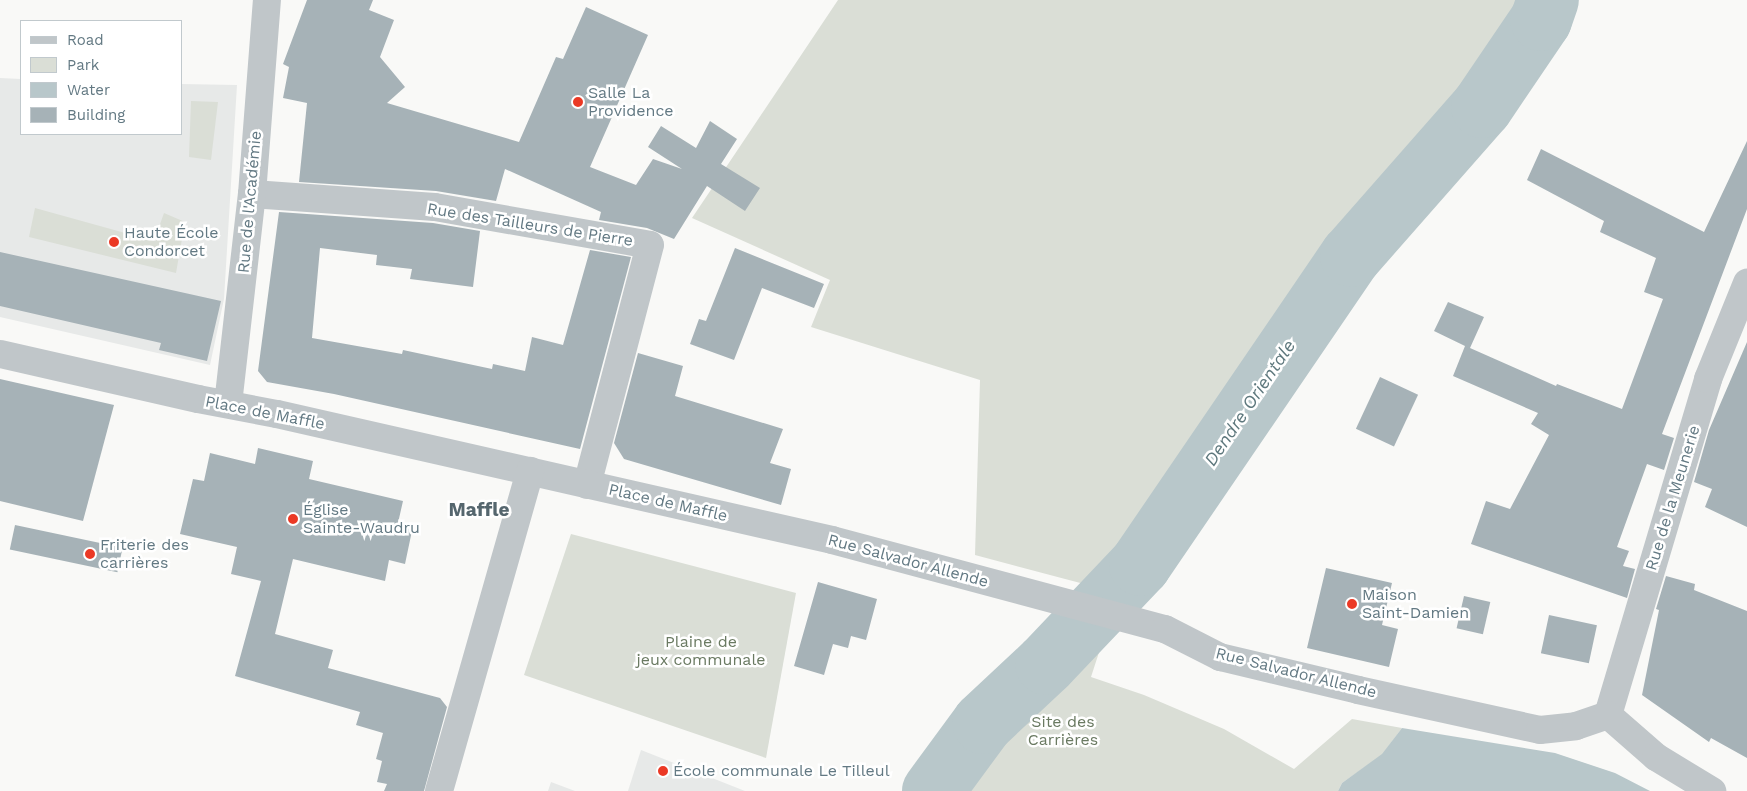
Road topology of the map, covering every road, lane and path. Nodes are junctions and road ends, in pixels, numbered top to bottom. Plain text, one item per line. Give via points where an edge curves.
1 (267, 0) edge
2 (252, 194) junction
3 (1747, 284) edge
4 (0, 354) edge
5 (228, 404) junction
6 (530, 471) junction
7 (587, 485) junction
8 (807, 534) joint
9 (1608, 715) junction
10 (438, 791) edge
11 (1712, 791) edge

1 - 2 street, Rue de l'Académie
2 - 5 street, Rue de l'Académie
2 - 7 street, Rue des Tailleurs de Pierre via 435,207 650,244
3 - 9 street, Rue de la Meunerie via 1708,379
4 - 5 street, Place de Maffle
5 - 6 street, Place de Maffle
6 - 7 street, Place de Maffle
6 - 10 street
7 - 8 street, Place de Maffle
8 - 9 street, Rue Salvador Allende via 1165,629 1220,657 1540,730 1576,726
9 - 11 street via 1656,757

